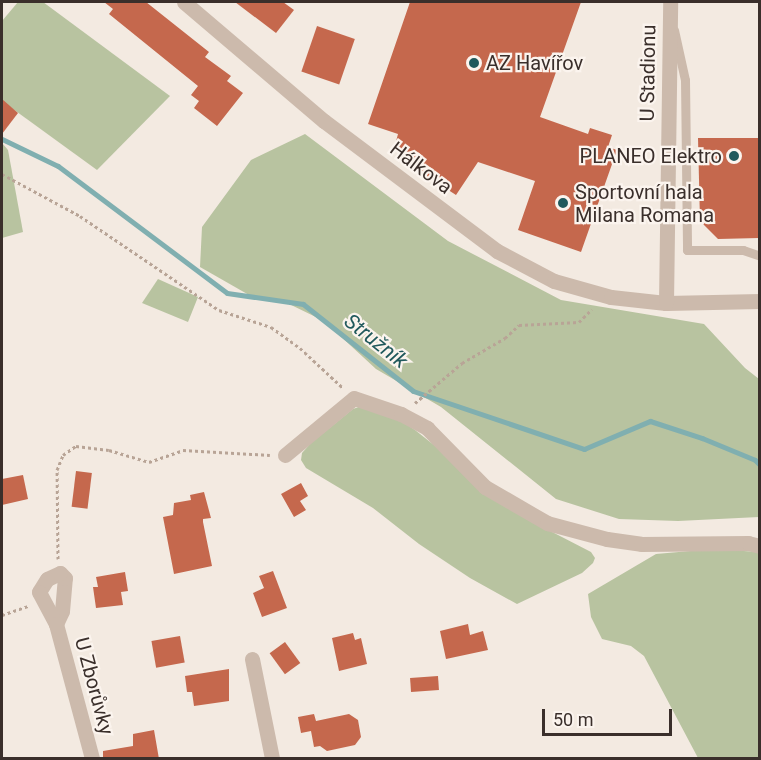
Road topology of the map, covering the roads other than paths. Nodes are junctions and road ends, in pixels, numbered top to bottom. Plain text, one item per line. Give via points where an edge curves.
1 (184, 2) edge
2 (670, 7) edge
3 (759, 256) edge
4 (759, 301) edge
5 (666, 303) junction
6 (285, 454) road end
7 (759, 546) edge
8 (56, 624) junction
9 (252, 659) dead end
10 (92, 759) edge
11 (272, 759) edge

1 - 5 street, Hálkova via 324,121 497,251 554,281 611,297
2 - 3 lane via 685,80 687,250 743,250
2 - 5 street, U Stadionu
4 - 5 street
6 - 7 street via 354,398 401,414 427,428 485,487 548,523 641,544
8 - 8 street, U Zborůvky via 62,611 65,578 60,573 47,579 39,592
8 - 10 street, U Zborůvky
9 - 11 street

